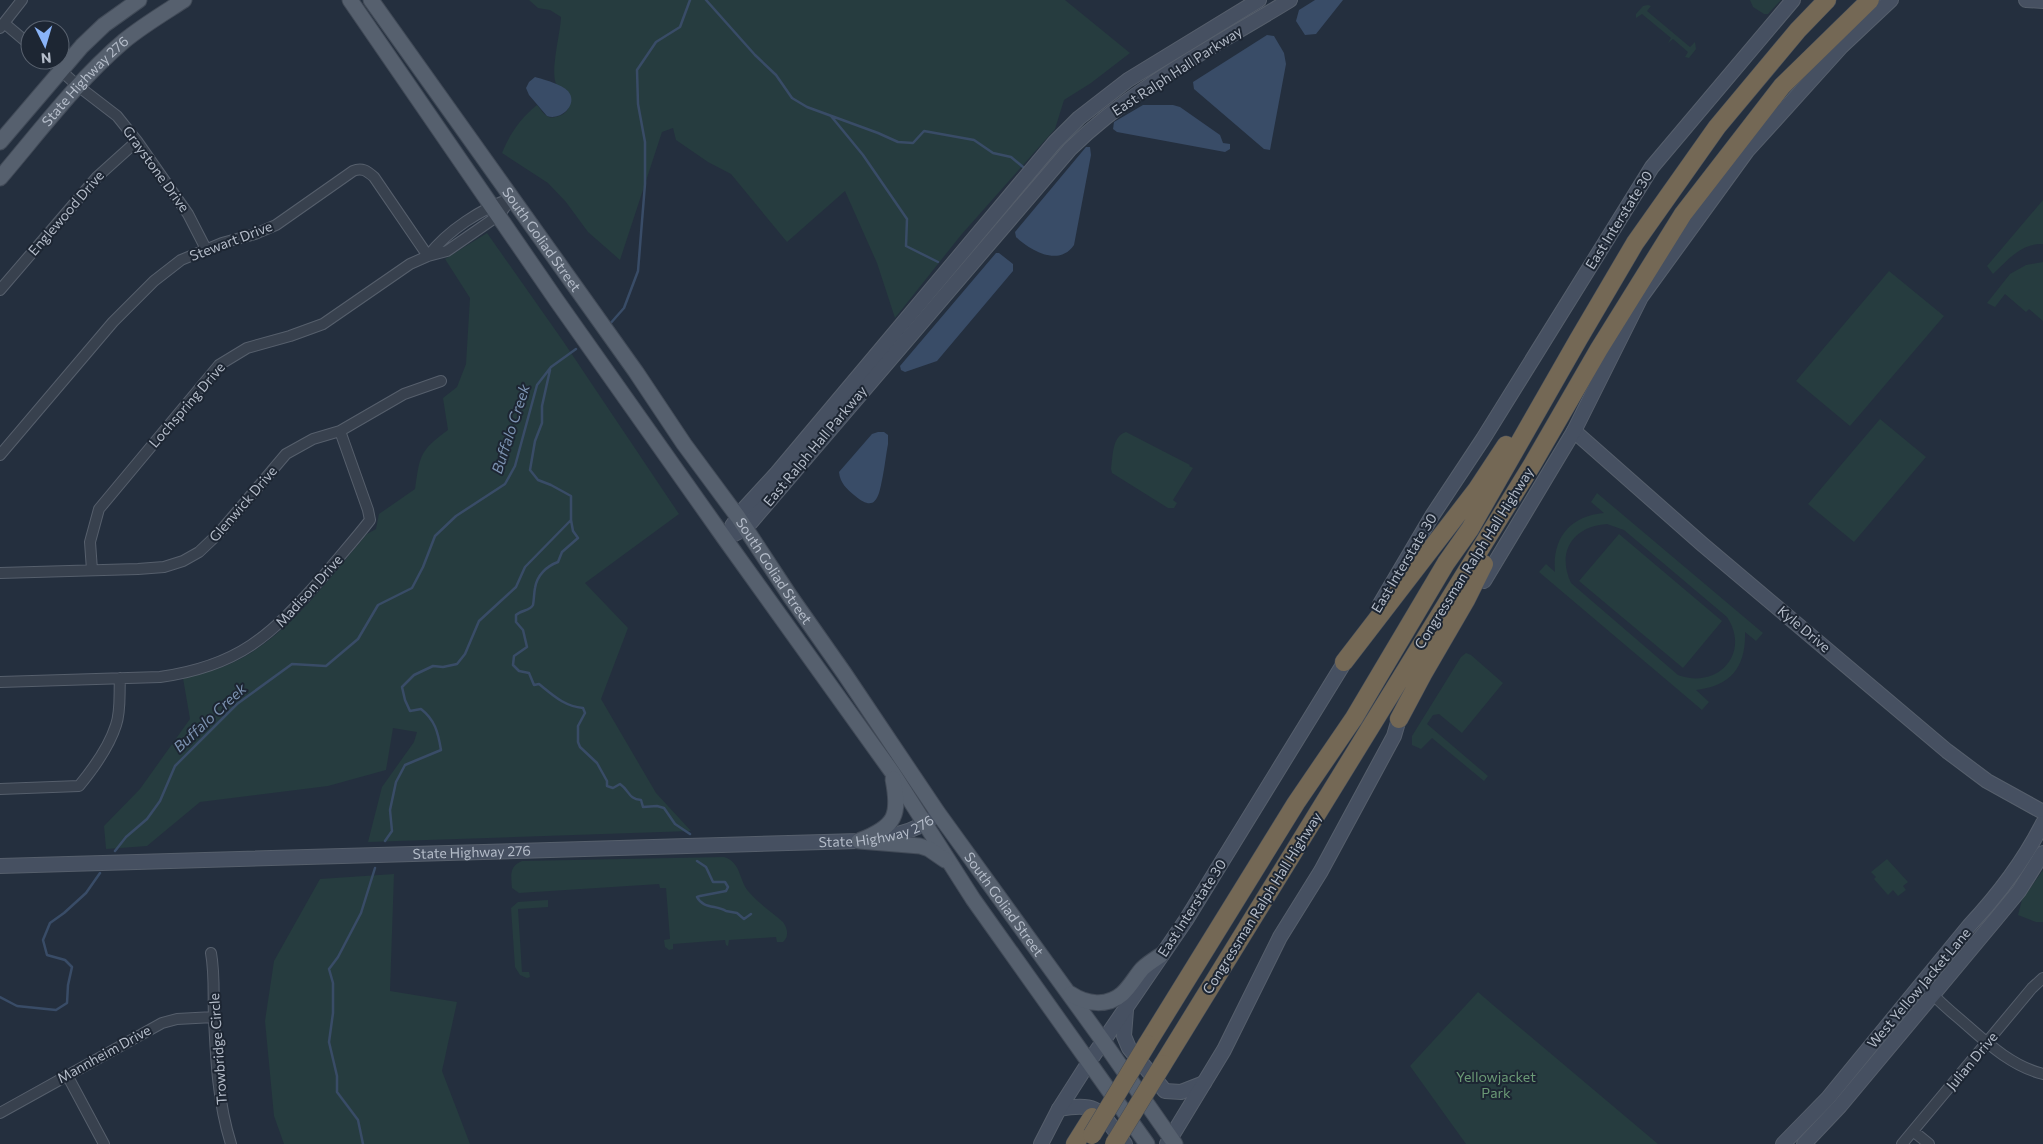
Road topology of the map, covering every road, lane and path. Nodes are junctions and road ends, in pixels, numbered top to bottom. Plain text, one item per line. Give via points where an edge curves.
1 (22, 0) edge
2 (139, 0) edge
3 (184, 0) edge
4 (350, 0) edge
5 (371, 0) edge
6 (1260, 0) edge
7 (1290, 0) edge
8 (1794, 0) edge
9 (1827, 0) edge
10 (1870, 0) edge
11 (1891, 0) edge
12 (2026, 0) edge
13 (2043, 1) edge
14 (2, 26) edge
15 (20, 38) edge
16 (70, 60) edge
17 (61, 70) joint
18 (78, 86) junction
19 (1079, 118) junction
20 (1090, 129) junction
21 (138, 141) junction
22 (0, 142) edge
23 (0, 178) edge
24 (512, 198) junction
25 (495, 210) junction
26 (981, 228) junction
27 (994, 239) junction
28 (206, 249) junction
29 (428, 256) junction
30 (0, 290) edge
31 (1578, 340) junction
32 (874, 367) junction
33 (441, 382) dead end
34 (340, 431) junction
35 (1574, 432) junction
36 (0, 455) edge
37 (1532, 465) junction
38 (742, 523) junction
39 (725, 539) junction
40 (92, 570) junction
41 (0, 573) edge
42 (778, 613) junction
43 (1344, 662) junction
44 (844, 673) junction
45 (120, 678) junction
46 (0, 682) edge
47 (1399, 719) junction
48 (892, 772) junction
49 (0, 789) edge
50 (2043, 812) edge
51 (938, 813) junction
52 (2043, 823) edge
53 (925, 824) junction
54 (859, 841) junction
55 (2043, 853) edge
56 (951, 865) junction
57 (0, 866) edge
58 (211, 953) dead end
59 (1161, 955) junction
60 (2043, 978) edge
61 (1923, 983) junction
62 (1067, 990) junction
63 (1932, 995) junction
64 (1127, 1004) junction
65 (214, 1017) junction
66 (1103, 1040) junction
67 (1988, 1043) junction
68 (1089, 1062) junction
69 (1168, 1062) junction
70 (2043, 1074) edge
71 (67, 1075) junction
72 (1204, 1083) junction
73 (1059, 1109) junction
74 (0, 1113) edge
75 (1099, 1115) junction
76 (1913, 1131) junction
77 (1089, 1139) edge
78 (1171, 1142) edge
79 (104, 1144) edge
80 (231, 1144) edge
81 (1041, 1144) edge
82 (1075, 1144) edge
83 (1114, 1144) edge
84 (1125, 1144) edge
85 (1147, 1144) edge
86 (1783, 1144) edge
87 (1804, 1144) edge
88 (1902, 1144) edge
89 (1929, 1144) edge

1 - 14 street
2 - 16 main road, State Highway 276 via 104,25
3 - 18 main road, State Highway 276 via 125,40
4 - 25 main road, South Goliad Street
5 - 24 main road, South Goliad Street
6 - 19 main road, East Ralph Hall Parkway via 1128,80
7 - 20 main road, East Ralph Hall Parkway via 1130,97
8 - 43 main road, East Interstate 30 via 1652,167
9 - 31 highway, Congressman Ralph Hall Highway via 1717,127 1636,244
10 - 37 highway, Congressman Ralph Hall Highway via 1782,86 1683,214
11 - 35 main road via 1841,47 1747,150 1641,297
12 - 13 main road
14 - 15 street
17 - 18 street, Graystone Drive
17 - 22 main road, State Highway 276
18 - 21 street, Graystone Drive via 117,116
18 - 23 main road, State Highway 276
19 - 20 main road
19 - 26 main road, East Ralph Hall Parkway
20 - 27 main road, East Ralph Hall Parkway
21 - 28 street, Graystone Drive via 188,214
21 - 30 street, Englewood Drive via 97,177
24 - 25 street, Lochspring Drive
24 - 38 main road, South Goliad Street
25 - 29 street, Lochspring Drive via 439,241
25 - 39 main road, South Goliad Street
26 - 27 main road
26 - 32 main road, East Ralph Hall Parkway
27 - 32 main road, East Ralph Hall Parkway
28 - 29 street, Stewart Drive via 276,225 359,168 374,177
28 - 36 street, Stewart Drive via 182,260 132,301
29 - 40 street, Lochspring Drive via 410,264 323,324 247,348 219,365 99,509 90,542
31 - 43 highway via 1477,488
31 - 75 highway, Congressman Ralph Hall Highway, bridge via 1470,529 1446,563 1354,718 1296,803 1148,1044
32 - 38 main road, East Ralph Hall Parkway
33 - 34 street, Glenwick Drive via 404,394
34 - 40 street, Glenwick Drive via 313,439 286,454 218,534 183,562 164,567
34 - 45 street, Madison Drive via 370,520 293,611 256,643 211,665 182,674
35 - 47 main road via 1455,632
35 - 50 main road, Kyle Drive via 1944,747 1986,781
37 - 47 highway via 1518,502
37 - 69 highway, Congressman Ralph Hall Highway
38 - 39 main road, East Ralph Hall Parkway
38 - 44 main road, South Goliad Street
39 - 42 main road, South Goliad Street
40 - 41 street, Glenwick Drive
42 - 44 main road via 789,613 833,675
42 - 48 main road, South Goliad Street
43 - 59 main road, East Interstate 30 via 1186,920
44 - 51 main road, South Goliad Street
45 - 46 street, Madison Drive
45 - 49 street via 116,726 108,744 79,786
47 - 72 main road via 1390,745 1321,871 1280,937 1224,1050
48 - 53 main road, South Goliad Street
48 - 54 main road via 896,799 891,821 883,830
51 - 53 main road, State Highway 276
51 - 62 main road, South Goliad Street
52 - 61 main road, West Yellow Jacket Lane via 2024,858 1994,899
53 - 54 main road, State Highway 276 via 895,835
53 - 56 main road, South Goliad Street
54 - 56 main road via 920,846
54 - 57 main road, State Highway 276
55 - 63 main road, West Yellow Jacket Lane via 2019,891
56 - 68 main road, South Goliad Street
58 - 65 street, Trowbridge Circle
59 - 62 main road via 1143,968 1122,994 1112,1000 1090,1003
59 - 64 main road, East Interstate 30
60 - 67 street, Julian Drive
61 - 63 street
61 - 86 main road, West Yellow Jacket Lane via 1828,1098
62 - 66 main road, South Goliad Street
63 - 67 street
63 - 87 main road, West Yellow Jacket Lane via 1840,1106
64 - 66 main road, East Interstate 30
64 - 72 main road via 1124,1036 1129,1048 1166,1092 1181,1092
65 - 71 street, Mannheim Drive via 162,1022
65 - 80 street, Trowbridge Circle via 220,1097
66 - 68 main road, East Interstate 30
66 - 78 main road, South Goliad Street
67 - 70 street via 2017,1064
67 - 76 street, Julian Drive
68 - 73 main road, East Interstate 30
68 - 85 main road, South Goliad Street
69 - 83 highway, Congressman Ralph Hall Highway, bridge
69 - 84 highway
71 - 74 street, Mannheim Drive
71 - 79 street
72 - 78 main road
73 - 81 main road, East Interstate 30
73 - 84 main road via 1080,1105 1096,1108
75 - 77 highway, Congressman Ralph Hall Highway, bridge
75 - 82 highway
76 - 88 street, Julian Drive
76 - 89 street

